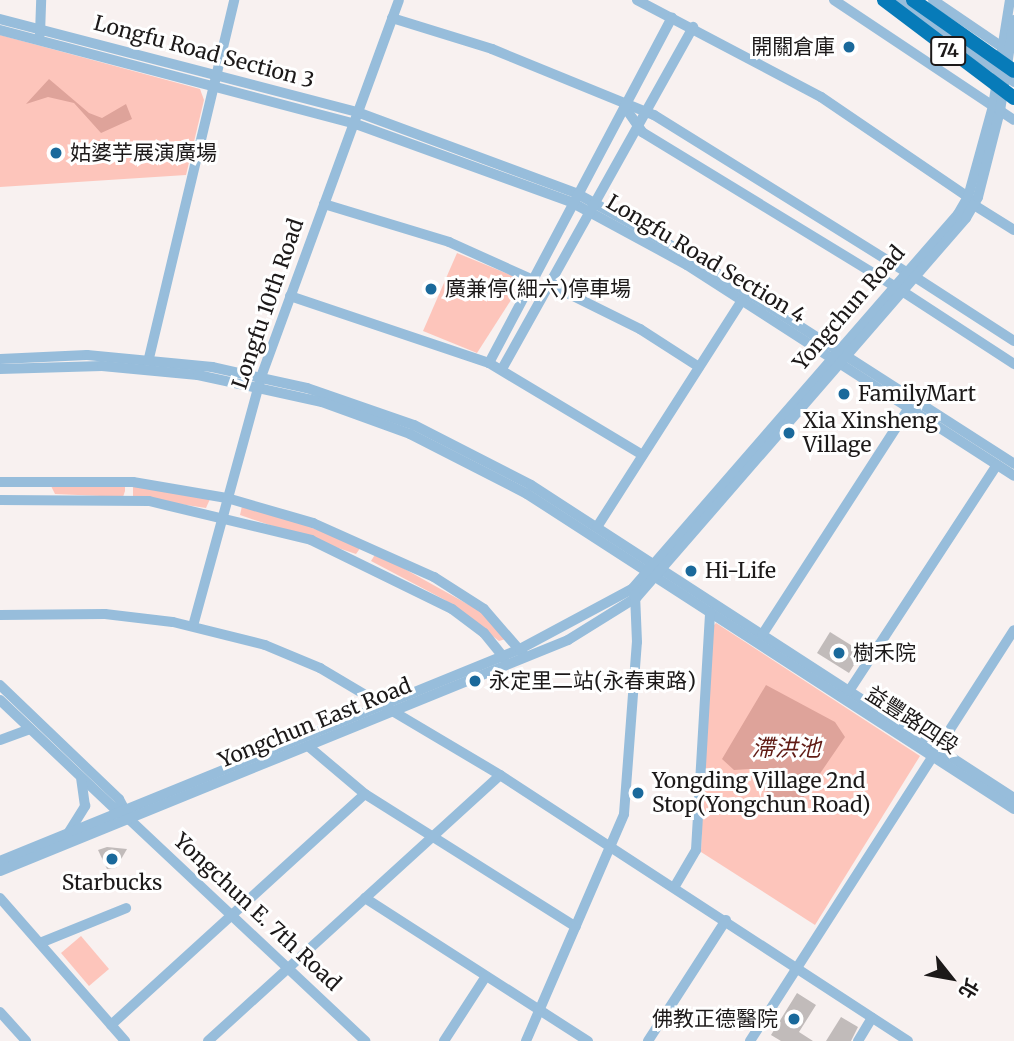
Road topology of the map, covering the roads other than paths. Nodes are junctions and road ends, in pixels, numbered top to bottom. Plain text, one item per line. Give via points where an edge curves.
1 (41, 0) edge
2 (234, 0) edge
3 (399, 0) edge
4 (637, 0) edge
5 (834, 0) edge
6 (874, 0) edge
7 (884, 0) edge
8 (897, 0) edge
9 (913, 0) edge
10 (933, 0) edge
11 (938, 0) edge
12 (1010, 0) edge
13 (948, 10) junction
14 (393, 18) junction
15 (672, 18) junction
16 (0, 19) edge
17 (1014, 20) edge
18 (693, 27) junction
19 (0, 30) edge
20 (40, 35) junction
21 (1008, 51) edge
22 (1005, 77) edge
23 (215, 81) junction
24 (1014, 97) edge
25 (624, 106) junction
26 (996, 108) junction
27 (643, 110) junction
28 (357, 112) junction
29 (1014, 120) edge
30 (354, 123) junction
31 (637, 123) junction
32 (573, 197) junction
33 (971, 201) junction
34 (324, 204) junction
35 (592, 206) junction
36 (1014, 230) edge
37 (910, 274) junction
38 (533, 280) junction
39 (549, 284) junction
40 (898, 288) junction
41 (290, 296) junction
42 (742, 300) junction
43 (1014, 341) edge
44 (838, 357) junction
45 (149, 358) junction
46 (0, 359) edge
47 (35, 362) junction
48 (489, 363) junction
49 (1014, 364) edge
50 (699, 367) junction
51 (0, 369) edge
52 (502, 369) junction
53 (259, 382) junction
54 (909, 408) junction
55 (643, 455) junction
56 (1014, 464) edge
57 (997, 465) junction
58 (1014, 476) edge
59 (36, 480) junction
60 (0, 482) edge
61 (128, 482) junction
62 (36, 498) junction
63 (227, 498) junction
64 (0, 500) edge
65 (128, 500) junction
66 (222, 515) junction
67 (597, 527) junction
68 (369, 545) junction
69 (363, 562) junction
70 (655, 571) junction
71 (634, 593) junction
72 (710, 612) junction
73 (0, 615) edge
74 (192, 626) junction
75 (1014, 630) edge
76 (762, 635) junction
77 (522, 653) junction
78 (505, 660) junction
79 (0, 685) edge
80 (849, 691) junction
81 (0, 700) edge
82 (386, 704) junction
83 (397, 711) junction
84 (30, 729) junction
85 (0, 740) edge
86 (308, 746) junction
87 (935, 753) junction
88 (500, 775) junction
89 (81, 778) junction
90 (365, 794) junction
91 (1014, 798) edge
92 (1014, 809) edge
93 (121, 811) junction
94 (130, 820) junction
95 (68, 833) junction
96 (433, 837) junction
97 (613, 847) junction
98 (0, 861) edge
99 (0, 872) edge
100 (675, 886) junction
101 (0, 898) edge
102 (365, 898) junction
103 (126, 908) dead end
104 (233, 915) junction
105 (726, 920) junction
106 (576, 928) junction
107 (40, 943) junction
108 (798, 967) junction
109 (289, 968) junction
110 (486, 976) junction
111 (540, 1010) junction
112 (0, 1012) edge
113 (872, 1018) junction
114 (111, 1025) junction
115 (26, 1041) edge
116 (125, 1041) edge
117 (208, 1041) edge
118 (365, 1041) edge
119 (444, 1041) edge
120 (526, 1041) edge
121 (588, 1041) edge
122 (648, 1041) edge
123 (750, 1041) edge
124 (858, 1041) edge
125 (908, 1041) edge

1 - 20 street
2 - 23 street
3 - 14 street, Longfu 10th Road
4 - 15 street
5 - 26 street
6 - 22 street
7 - 24 highway, 74, bridge
8 - 22 street
9 - 22 highway, 74, bridge
10 - 13 street
11 - 13 street
12 - 21 street, Yongchun Road
13 - 21 street
14 - 25 street via 527,63
14 - 28 street, Longfu 10th Road
15 - 18 street
15 - 25 street
16 - 20 street, Longfu Road Section 3
17 - 21 street, Yongchun Road
18 - 27 street
18 - 33 street via 821,97
19 - 20 street, Longfu Road Section 3
20 - 23 street, Longfu Road Section 3
21 - 22 street, Yongchun Road
22 - 24 street
22 - 26 street, Yongchun Road
23 - 28 street, Longfu Road Section 3
23 - 30 street, Longfu Road Section 3
23 - 45 street
25 - 27 street
25 - 31 street
25 - 32 street
26 - 29 street
26 - 33 street, Yongchun Road
27 - 31 street
27 - 37 street via 743,166
28 - 30 street, Longfu 10th Road
28 - 32 street, Longfu Road Section 4
30 - 32 street, Longfu Road Section 4
30 - 34 street, Longfu 10th Road
31 - 35 street
31 - 40 street via 642,132
32 - 35 street, Longfu Road Section 4
32 - 38 street
33 - 36 street
33 - 37 street, Yongchun Road
34 - 38 street via 449,242
34 - 41 street, Longfu 10th Road
35 - 39 street
35 - 42 street, Longfu Road Section 4
35 - 44 street, Longfu Road Section 4
37 - 40 street, Yongchun Road
37 - 43 street
38 - 48 street
39 - 50 street via 640,329
39 - 52 street
40 - 44 street, Yongchun Road
40 - 49 street
41 - 48 street
41 - 53 street, Longfu 10th Road
42 - 44 street, Longfu Road Section 4
42 - 50 street
44 - 54 street, Longfu Road Section 4
44 - 56 street, Longfu Road Section 4
44 - 70 street, Yongchun Road
45 - 47 street
45 - 53 street
46 - 47 street
47 - 51 street
47 - 53 street
48 - 52 street
50 - 55 street
52 - 55 street
53 - 63 street, Longfu 10th Road
53 - 67 street via 414,425 486,460
53 - 70 street via 439,448 527,494
54 - 57 street, Longfu Road Section 4
54 - 76 street
55 - 67 street
57 - 58 street, Longfu Road Section 4
57 - 80 street
59 - 60 street
59 - 61 street
59 - 62 street
61 - 63 street
61 - 65 street
62 - 64 street
62 - 65 street
63 - 66 street, Longfu 10th Road
63 - 68 street
65 - 66 street
66 - 69 street via 311,540
66 - 74 street, Longfu 10th Road
67 - 70 street
68 - 69 street
68 - 77 street via 484,609
69 - 78 street via 474,623
70 - 71 street, Yongchun Road
70 - 72 street, 益豐路四段
70 - 76 street
71 - 77 street, Yongchun East Road via 586,631
71 - 97 street via 626,804
72 - 87 street, 益豐路四段
72 - 100 street via 696,850
73 - 74 street via 105,614
74 - 82 street via 265,645
75 - 87 street
76 - 80 street
77 - 78 street, Yongchun East Road
78 - 82 street, Yongchun East Road
78 - 83 street, Yongchun East Road
79 - 93 street
80 - 87 street
81 - 84 street
82 - 83 street
82 - 93 street, Yongchun East Road
83 - 86 street, Yongchun East Road
83 - 88 street
84 - 85 street
84 - 89 street
86 - 90 street
86 - 94 street, Yongchun East Road
87 - 91 street
87 - 92 street, 益豐路四段
87 - 108 street
88 - 96 street
88 - 97 street
89 - 93 street
89 - 95 street via 85,806
90 - 96 street
90 - 104 street
93 - 94 street, Yongchun E. 7th Road
93 - 95 street, Yongchun East Road
94 - 99 street, Yongchun East Road
94 - 104 street, Yongchun E. 7th Road
95 - 98 street, Yongchun East Road
96 - 102 street
96 - 106 street
97 - 100 street
97 - 106 street
100 - 105 street
101 - 107 street
102 - 109 street
102 - 110 street
103 - 107 street
104 - 109 street, Yongchun E. 7th Road
104 - 114 street
105 - 108 street
105 - 122 street
106 - 111 street
107 - 114 street
108 - 113 street
108 - 123 street
109 - 117 street
109 - 118 street, Yongchun E. 7th Road
110 - 111 street
110 - 119 street
111 - 120 street
111 - 121 street
112 - 115 street
113 - 124 street
113 - 125 street
114 - 116 street

